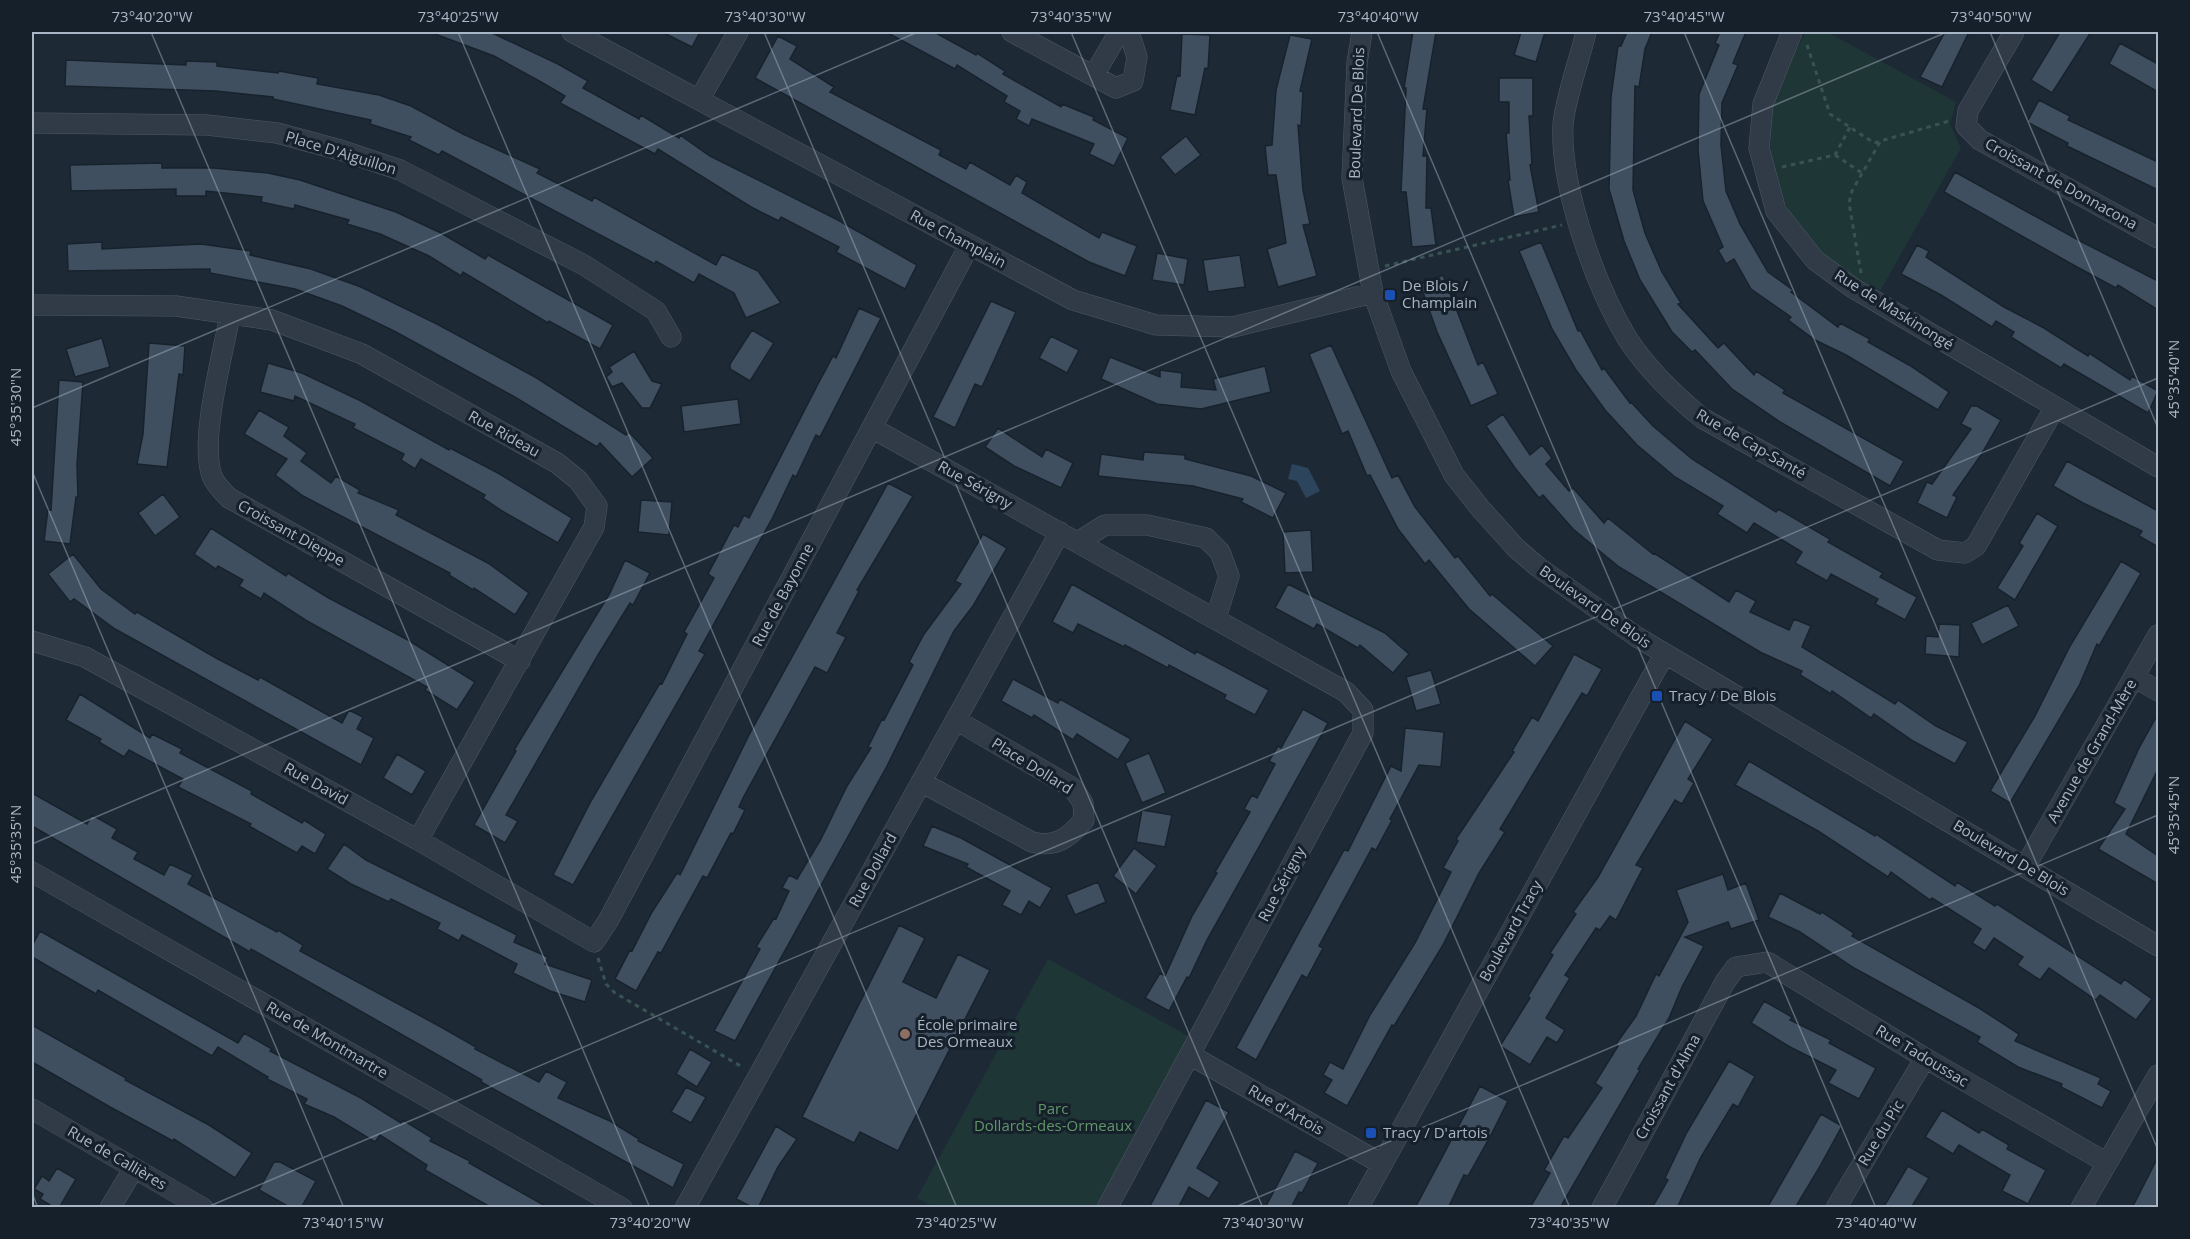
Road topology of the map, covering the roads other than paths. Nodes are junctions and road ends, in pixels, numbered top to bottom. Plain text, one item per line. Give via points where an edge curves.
1 (572, 32) edge
2 (738, 32) edge
3 (1012, 32) edge
4 (1119, 32) edge
5 (1129, 32) edge
6 (1362, 32) edge
7 (1586, 32) edge
8 (2014, 32) edge
9 (1799, 37) edge
10 (1094, 75) junction
11 (699, 100) junction
12 (32, 123) edge
13 (2158, 238) edge
14 (969, 246) junction
15 (1373, 293) junction
16 (32, 305) edge
17 (230, 315) junction
18 (671, 337) dead end
19 (2055, 407) junction
20 (872, 428) junction
21 (2158, 467) edge
22 (1060, 532) junction
23 (1078, 542) junction
24 (1216, 618) junction
25 (2158, 635) edge
26 (32, 641) edge
27 (1664, 655) junction
28 (520, 661) junction
29 (2134, 677) junction
30 (2158, 691) edge
31 (956, 720) junction
32 (921, 782) junction
33 (418, 840) junction
34 (2025, 867) junction
35 (32, 872) edge
36 (594, 942) joint
37 (2158, 946) edge
38 (1736, 967) joint
39 (1190, 1055) junction
40 (1925, 1058) junction
41 (2158, 1075) edge
42 (32, 1109) edge
43 (1382, 1164) junction
44 (2107, 1164) junction
45 (134, 1168) junction
46 (110, 1208) edge
47 (203, 1208) edge
48 (622, 1208) edge
49 (686, 1208) edge
50 (1107, 1208) edge
51 (1358, 1208) edge
52 (1602, 1208) edge
53 (1836, 1208) edge
54 (2081, 1208) edge

1 - 11 street, Rue Champlain
2 - 11 street
3 - 10 street
4 - 10 street
5 - 10 street via 1137,57 1133,81 1116,88
6 - 15 street, Boulevard De Blois via 1356,63 1352,178
7 - 19 street, Rue de Cap-Santé via 1563,123 1565,162 1579,222 1602,288 1628,339 1668,390 1702,418 1938,550 1965,553 1976,546
8 - 13 street, Croissant de Donnacona via 1968,115 1966,126 1980,140
9 - 19 street, Rue de Maskinongé via 1763,104 1759,148 1776,211 1815,260 1853,288
11 - 14 street, Rue Champlain
12 - 18 street, Place D'Aiguillon via 207,125 278,133 340,150 399,170 584,264 656,311
14 - 15 street, Rue Champlain via 1073,300 1156,325 1233,327
14 - 20 street, Rue de Bayonne
15 - 27 street, Boulevard De Blois via 1411,391 1454,475 1480,508 1515,548 1554,580
16 - 17 street, Rue Rideau via 176,306
17 - 28 street, Croissant Dieppe via 207,459 213,479 229,498
17 - 28 street, Rue Rideau via 272,320 362,354 557,463 578,480 597,506 594,527
19 - 21 street, Rue de Maskinongé
20 - 22 street, Rue Sérigny
20 - 36 street, Rue de Bayonne
22 - 23 street, Rue Sérigny
22 - 31 street, Rue Dollard
23 - 24 street, Rue Sérigny
23 - 24 street via 1105,525 1147,525 1206,538 1220,552 1229,576
24 - 39 street, Rue Sérigny via 1347,692 1363,710 1363,733
25 - 29 street, Avenue de Grand-Mère
26 - 33 street, Rue David via 86,657
27 - 34 street, Boulevard De Blois
27 - 43 street, Boulevard Tracy
28 - 33 street, Rue Rideau
29 - 30 street
29 - 34 street, Avenue de Grand-Mère
31 - 32 street, Rue Dollard
31 - 32 street, Place Dollard via 1073,788 1083,803 1084,820 1063,840 1044,845
32 - 49 street, Rue Dollard
33 - 36 street, Rue David
34 - 37 street, Boulevard De Blois
35 - 48 street, Rue de Montmartre
38 - 40 street, Rue Tadoussac via 1767,962
38 - 52 street, Croissant d'Alma
39 - 43 street, Rue d'Artois
39 - 50 street, Rue Sérigny
40 - 44 street, Rue Tadoussac
40 - 53 street, Rue du Pic
41 - 44 street
42 - 45 street, Rue de Callières
43 - 51 street, Boulevard Tracy
44 - 54 street
45 - 46 street
45 - 47 street, Rue de Callières

